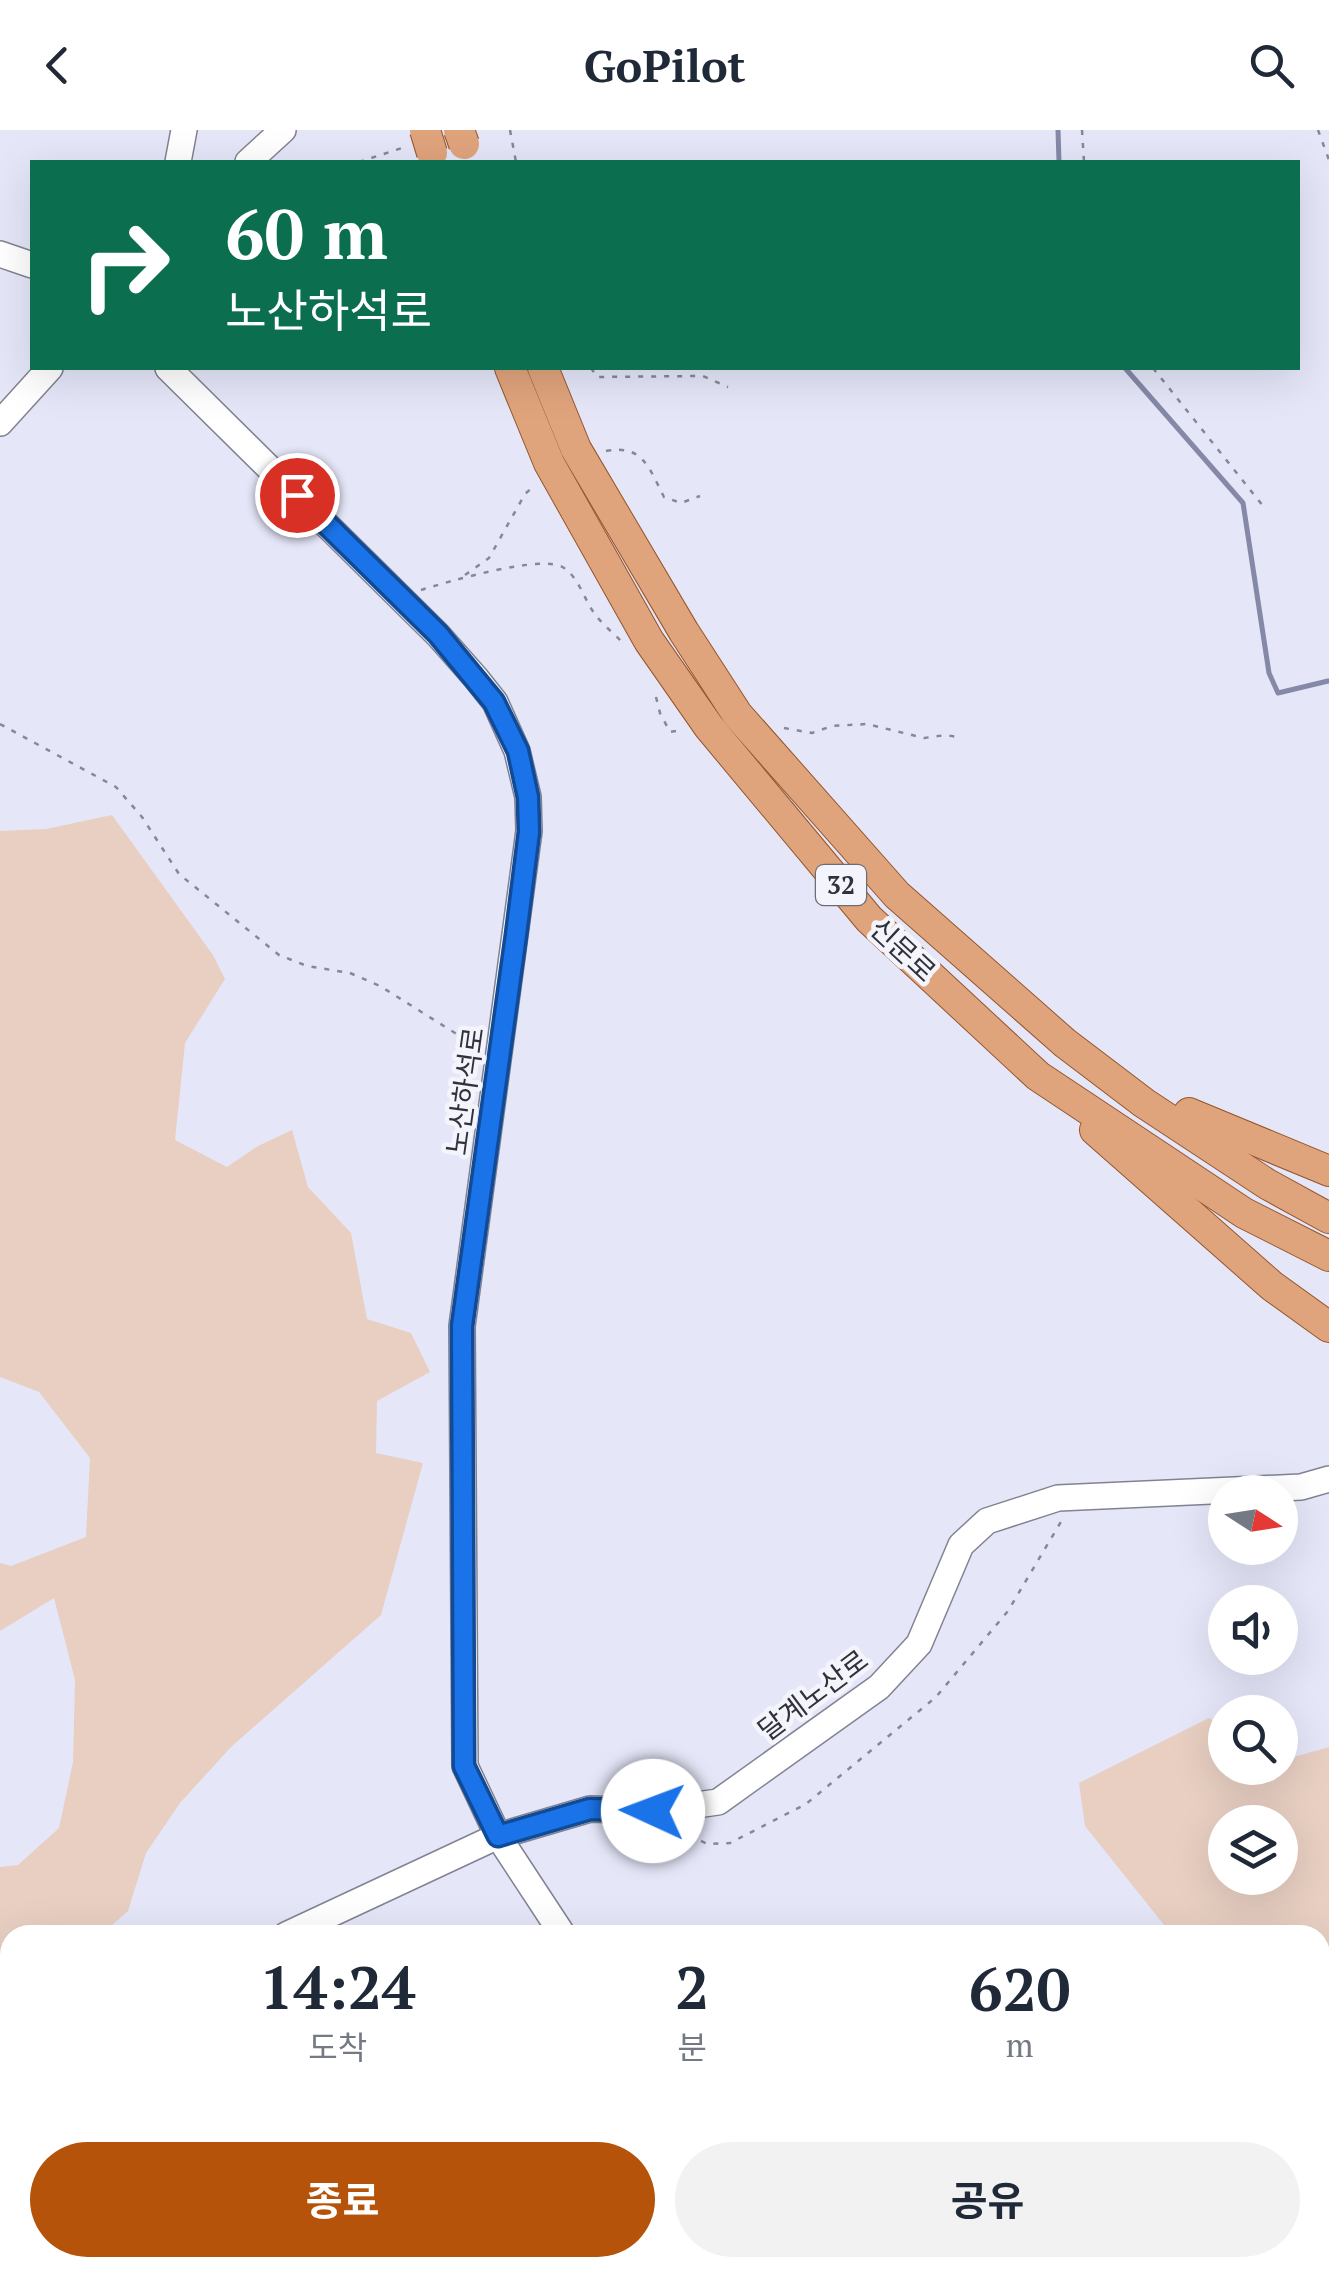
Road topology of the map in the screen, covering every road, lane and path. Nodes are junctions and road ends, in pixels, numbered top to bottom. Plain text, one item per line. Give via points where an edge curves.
1 (184, 130) edge
2 (284, 130) edge
3 (510, 130) edge
4 (1082, 130) edge
5 (1318, 130) edge
6 (178, 160) edge
7 (250, 160) edge
8 (516, 160) edge
9 (1084, 160) edge
10 (1329, 160) edge
11 (0, 244) edge
12 (30, 244) edge
13 (0, 254) edge
14 (30, 264) edge
15 (48, 370) edge
16 (170, 370) edge
17 (511, 370) edge
18 (545, 370) edge
19 (592, 370) edge
20 (1155, 370) edge
21 (728, 387) dead end
22 (0, 423) edge
23 (600, 452) dead end
24 (536, 484) dead end
25 (700, 496) dead end
26 (1263, 506) dead end
27 (464, 576) junction
28 (401, 597) junction
29 (631, 652) dead end
30 (656, 695) dead end
31 (0, 724) edge
32 (777, 727) dead end
33 (684, 730) dead end
34 (962, 738) dead end
35 (1098, 1066) junction
36 (498, 1074) junction
37 (1038, 1076) junction
38 (1329, 1172) edge
39 (1329, 1218) edge
40 (1329, 1256) edge
41 (1329, 1327) edge
42 (1329, 1479) edge
43 (1081, 1497) junction
44 (653, 1811) junction
45 (498, 1836) junction
46 (307, 1925) edge
47 (556, 1925) edge

1 - 6 street
2 - 7 street
3 - 8 path
4 - 9 path
5 - 10 path
11 - 12 street
13 - 14 street
15 - 22 street
16 - 28 street, 노산하석로
17 - 37 main road, 신문로 / 32 via 558,480 649,641 710,727 869,919
18 - 35 main road, 신문로 / 32 via 576,449 737,714 897,895
19 - 21 path via 597,377 703,376
20 - 26 path
23 - 25 path via 636,451 664,497 681,503
24 - 27 path via 490,558
27 - 28 path
27 - 29 path via 542,561 562,566
28 - 36 street, 노산하석로 via 494,702 518,751 528,797
30 - 33 path via 670,732
31 - 36 path via 116,787 179,874 278,955 380,986 456,1034
32 - 34 path via 812,733 866,724 924,738
35 - 38 main road via 1227,1132
35 - 39 main road, 신문로 / 32 via 1267,1184
36 - 45 street, 노산하석로 via 462,1326 464,1766
37 - 40 main road, 신문로 / 32 via 1244,1213
37 - 41 main road via 1129,1164
42 - 43 street, 달계노산로 via 1301,1487
43 - 44 street, 달계노산로 via 988,1521 961,1545 920,1644 879,1688 718,1802
43 - 44 path via 1008,1611 936,1696 806,1804 730,1843 708,1844
44 - 45 street, 달계노산로 via 590,1809
45 - 46 street, 달계노산로
45 - 47 street, 노산하석로

